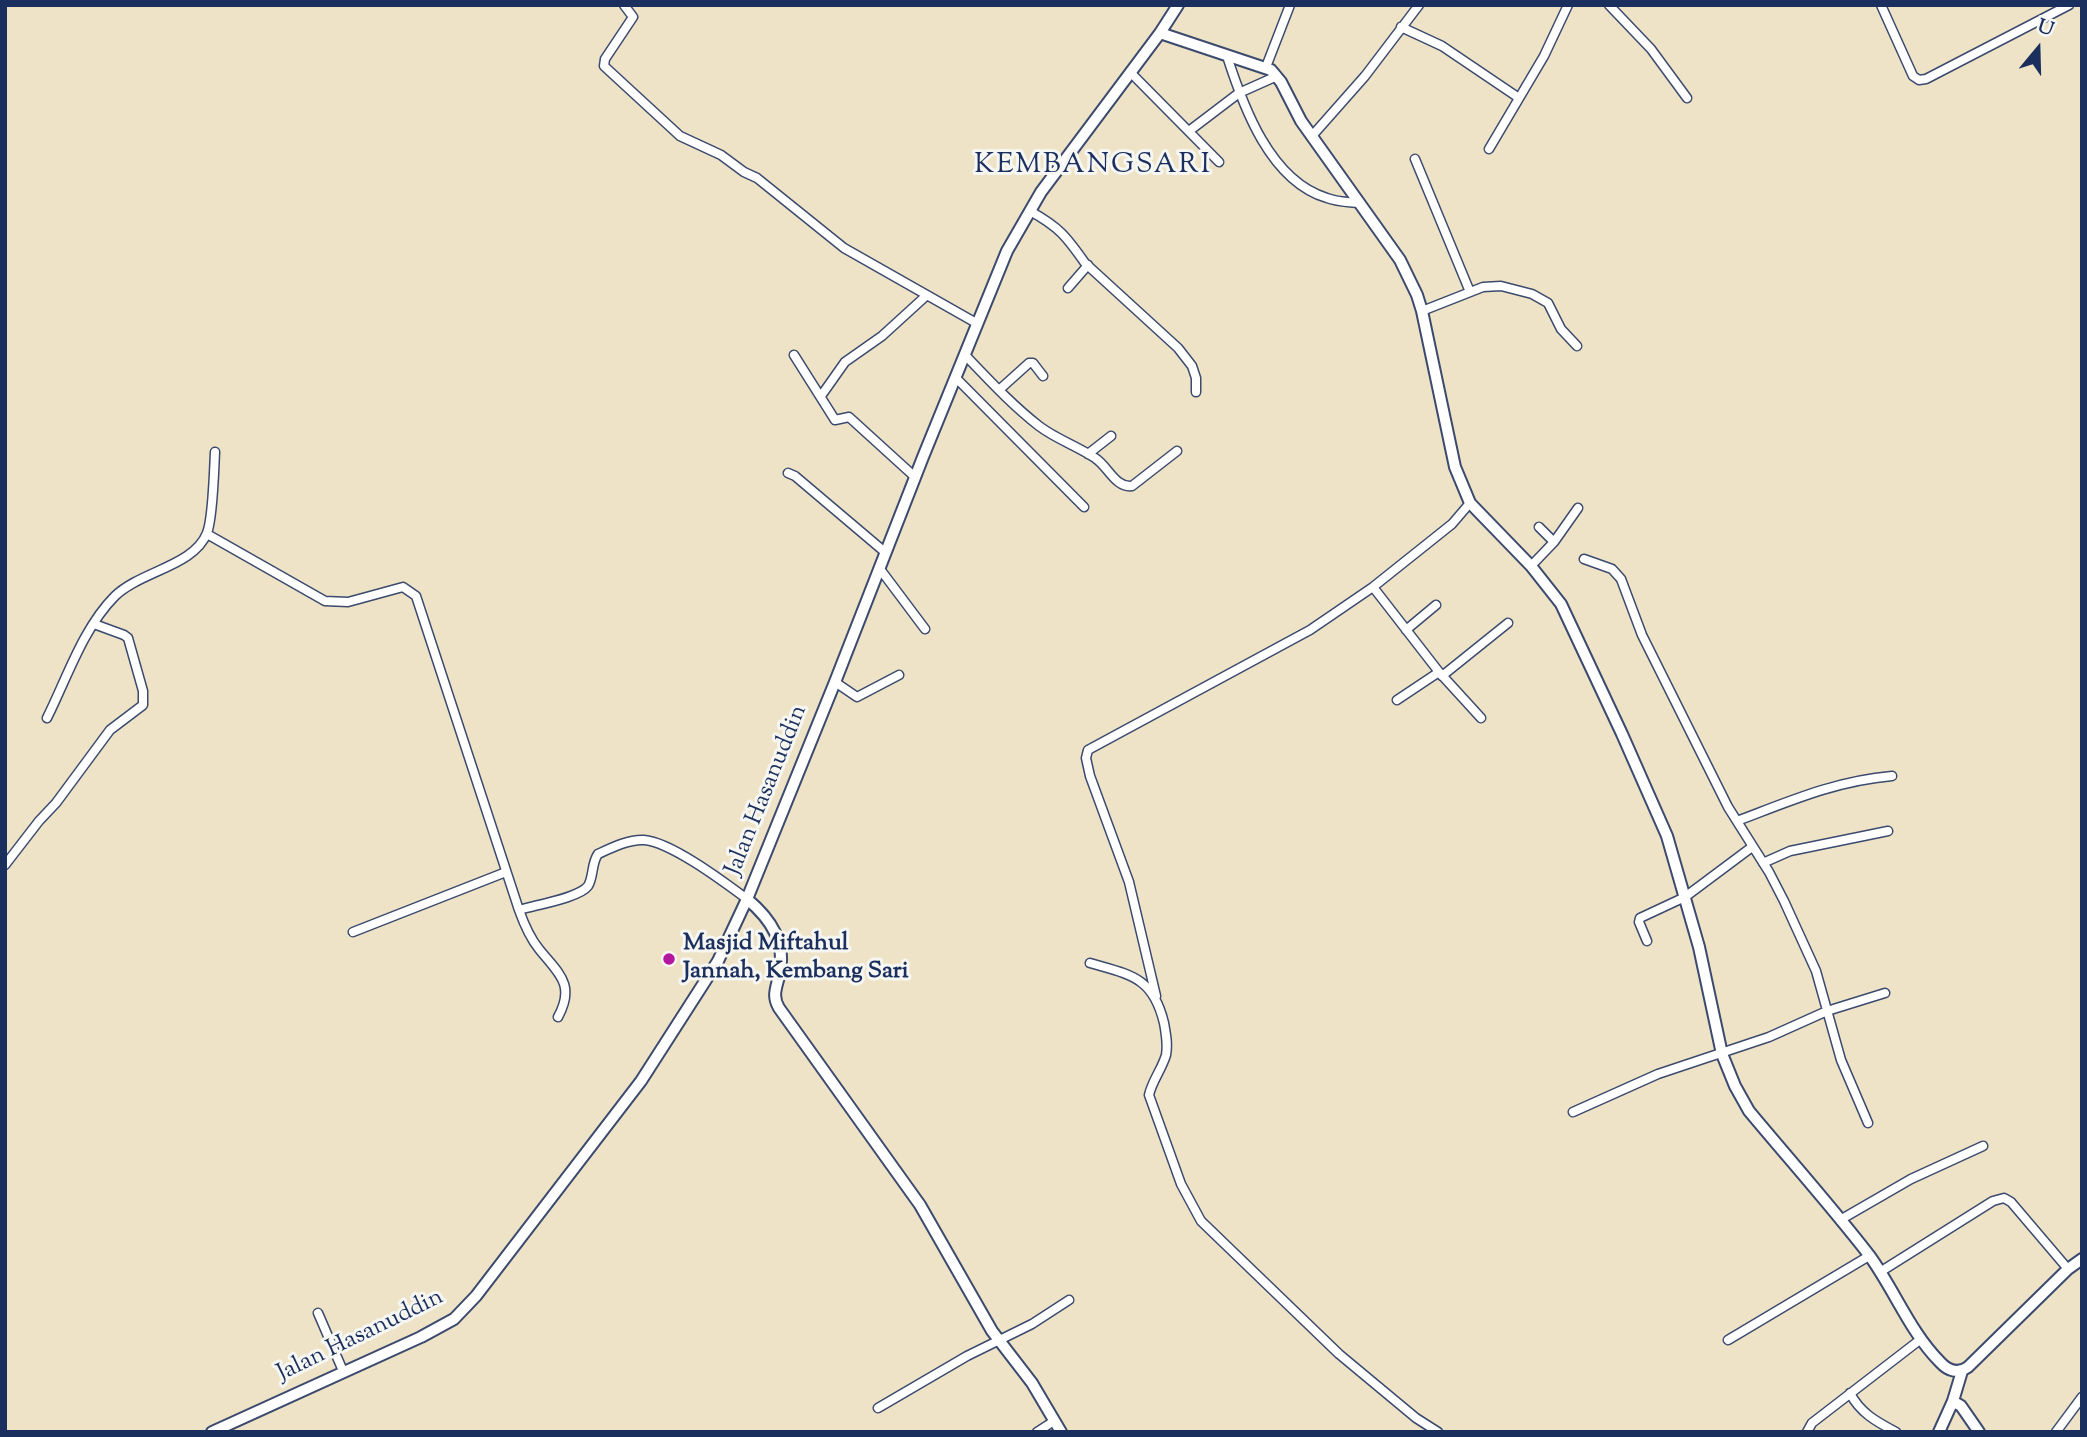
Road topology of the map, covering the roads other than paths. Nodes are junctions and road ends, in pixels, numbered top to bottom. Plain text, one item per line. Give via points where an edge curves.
1 (624, 5) edge
2 (1178, 5) edge
3 (1290, 5) edge
4 (1419, 5) edge
5 (1568, 5) edge
6 (1609, 5) edge
7 (1881, 5) edge
8 (2069, 5) edge
9 (1401, 27) junction
10 (1160, 33) junction
11 (1227, 56) junction
12 (1266, 66) junction
13 (1131, 72) junction
14 (1278, 76) junction
15 (1239, 93) junction
16 (1519, 98) junction
17 (1687, 98) dead end
18 (1189, 131) junction
19 (1312, 136) junction
20 (1489, 149) dead end
21 (1415, 159) dead end
22 (1219, 162) dead end
23 (1359, 203) junction
24 (1030, 211) junction
25 (1088, 265) junction
26 (1068, 288) dead end
27 (1470, 292) junction
28 (927, 295) junction
29 (1422, 311) junction
30 (978, 324) junction
31 (1577, 346) dead end
32 (794, 355) dead end
33 (965, 355) junction
34 (1044, 376) dead end
35 (956, 378) junction
36 (999, 390) junction
37 (1196, 392) dead end
38 (821, 396) junction
39 (1111, 436) dead end
40 (1177, 451) dead end
41 (215, 452) dead end
42 (1088, 454) junction
43 (788, 473) dead end
44 (915, 477) junction
45 (1470, 503) junction
46 (1084, 507) dead end
47 (1578, 508) dead end
48 (1539, 527) dead end
49 (207, 534) junction
50 (1554, 542) junction
51 (886, 553) junction
52 (1584, 559) dead end
53 (1531, 566) junction
54 (880, 569) junction
55 (1373, 587) junction
56 (1436, 605) dead end
57 (1508, 623) dead end
58 (94, 624) junction
59 (925, 629) dead end
60 (1406, 629) junction
61 (1441, 674) junction
62 (899, 675) dead end
63 (834, 686) junction
64 (1397, 700) dead end
65 (47, 718) dead end
66 (1480, 718) dead end
67 (1892, 776) dead end
68 (1737, 821) junction
69 (1888, 831) dead end
70 (1752, 847) junction
71 (1763, 863) junction
72 (5, 865) edge
73 (506, 872) junction
74 (1685, 897) junction
75 (747, 899) junction
76 (519, 910) junction
77 (353, 932) dead end
78 (1647, 941) dead end
79 (1090, 963) dead end
80 (1885, 993) dead end
81 (1156, 996) junction
82 (1827, 1011) junction
83 (558, 1017) dead end
84 (1722, 1051) junction
85 (1573, 1112) dead end
86 (1868, 1123) dead end
87 (1983, 1146) dead end
88 (1840, 1220) junction
89 (1869, 1256) junction
90 (2082, 1259) edge
91 (2068, 1269) junction
92 (1881, 1272) junction
93 (1069, 1300) dead end
94 (318, 1313) dead end
95 (1922, 1339) junction
96 (999, 1340) junction
97 (1728, 1340) dead end
98 (343, 1371) junction
99 (1962, 1371) junction
100 (1850, 1393) junction
101 (2082, 1396) edge
102 (1953, 1401) junction
103 (878, 1408) dead end
104 (1055, 1422) junction
105 (212, 1432) edge
106 (1037, 1432) edge
107 (1061, 1432) edge
108 (1438, 1432) edge
109 (1807, 1432) edge
110 (1896, 1432) edge
111 (1938, 1432) edge
112 (1979, 1432) edge
113 (2056, 1432) edge

1 - 28 street via 633,17 605,59 606,69 680,136 727,158 844,248
2 - 10 street, Jalan Hasanuddin
3 - 12 street
4 - 9 street
5 - 16 street
6 - 17 street via 1651,49
7 - 8 street via 1913,76 1919,80
9 - 16 street via 1442,46
9 - 19 street
10 - 11 street
10 - 13 street, Jalan Hasanuddin
11 - 12 street
11 - 15 street
12 - 14 street
13 - 18 street
13 - 24 street, Jalan Hasanuddin
14 - 15 street
14 - 19 street
15 - 18 street
15 - 23 street via 1258,134 1301,186 1326,198
16 - 20 street
18 - 22 street
19 - 23 street
21 - 27 street
23 - 29 street via 1399,260
24 - 25 street via 1059,229
24 - 30 street, Jalan Hasanuddin via 1007,251
25 - 26 street
25 - 37 street via 1178,348 1192,366
27 - 29 street
27 - 31 street via 1494,285 1532,294 1548,303 1561,329
28 - 30 street
28 - 38 street via 845,362
29 - 45 street via 1455,467
30 - 33 street, Jalan Hasanuddin
32 - 38 street
33 - 35 street, Jalan Hasanuddin
33 - 36 street
34 - 36 street via 1029,363
35 - 44 street, Jalan Hasanuddin
35 - 46 street
36 - 42 street via 1040,426
38 - 44 street via 835,420 849,417
39 - 42 street
40 - 42 street via 1125,486
41 - 49 street
43 - 51 street
44 - 51 street, Jalan Hasanuddin
45 - 53 street
45 - 55 street via 1452,524
47 - 50 street
48 - 50 street
49 - 58 street via 192,554 117,594
49 - 73 street via 325,601 348,602 403,587 412,592
50 - 53 street
51 - 54 street, Jalan Hasanuddin
52 - 68 street via 1612,569 1621,579 1642,635
53 - 74 street via 1567,614 1667,836
54 - 59 street
54 - 63 street, Jalan Hasanuddin
55 - 60 street
55 - 81 street via 1310,631 1088,750 1090,776 1129,881
56 - 60 street
57 - 61 street
58 - 65 street
58 - 72 street via 128,638 143,705 110,730
60 - 61 street
61 - 64 street
61 - 66 street
62 - 63 street via 857,697
63 - 75 street, Jalan Hasanuddin
67 - 68 street via 1823,789
68 - 70 street
69 - 71 street via 1802,848
70 - 71 street
70 - 74 street
71 - 82 street via 1816,971
73 - 76 street
73 - 77 street
74 - 78 street via 1640,918
74 - 84 street
75 - 76 street via 701,866 643,840 598,854 584,890
75 - 96 street via 769,920 778,939 781,960 775,1001 920,1205
75 - 98 street, Jalan Hasanuddin via 708,979 648,1071 466,1308 441,1327
76 - 83 street via 533,941 562,977 565,994
79 - 81 street via 1128,974
80 - 82 street
81 - 108 street via 1167,1051 1149,1095 1193,1210 1339,1354
82 - 84 street via 1769,1037
82 - 86 street via 1841,1060
84 - 85 street
84 - 88 street via 1749,1111
87 - 88 street via 1911,1179
88 - 89 street
89 - 92 street
89 - 97 street
90 - 91 street
91 - 92 street via 2004,1198
91 - 99 street
92 - 95 street
93 - 96 street
94 - 98 street
95 - 99 street via 1947,1368
95 - 100 street
96 - 103 street
96 - 104 street
98 - 105 street, Jalan Hasanuddin
99 - 102 street
100 - 109 street
100 - 110 street via 1857,1407
101 - 113 street
102 - 111 street
102 - 112 street
104 - 106 street
104 - 107 street

